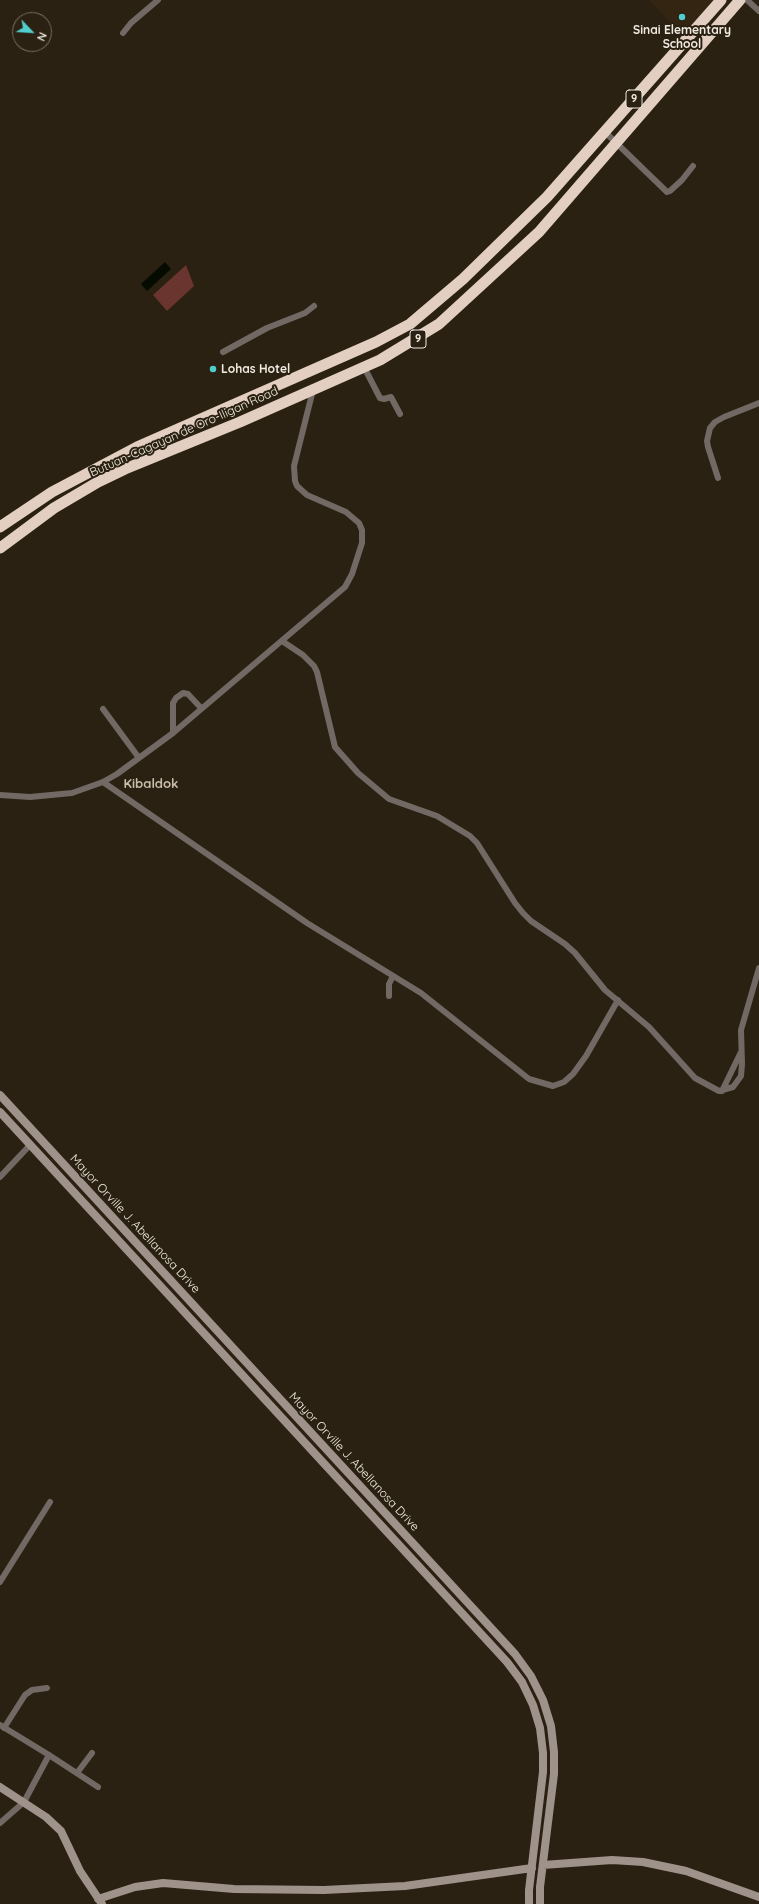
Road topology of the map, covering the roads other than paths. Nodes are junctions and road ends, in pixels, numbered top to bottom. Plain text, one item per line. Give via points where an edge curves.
1 (158, 0) edge
2 (721, 0) edge
3 (740, 0) edge
4 (747, 0) edge
5 (759, 11) edge
6 (123, 33) dead end
7 (605, 132) junction
8 (617, 144) junction
9 (693, 166) dead end
10 (314, 306) dead end
11 (410, 324) junction
12 (422, 337) junction
13 (223, 352) dead end
14 (364, 367) junction
15 (314, 388) junction
16 (759, 404) edge
17 (400, 414) dead end
18 (718, 478) dead end
19 (0, 527) edge
20 (0, 548) edge
21 (282, 641) junction
22 (201, 708) junction
23 (103, 709) dead end
24 (173, 733) junction
25 (140, 758) junction
26 (103, 782) junction
27 (0, 795) edge
28 (759, 968) edge
29 (393, 976) junction
30 (389, 996) dead end
31 (618, 1000) junction
32 (741, 1052) junction
33 (722, 1091) junction
34 (0, 1096) edge
35 (0, 1112) edge
36 (30, 1145) junction
37 (0, 1177) edge
38 (50, 1502) dead end
39 (0, 1582) edge
40 (47, 1688) dead end
41 (2, 1726) edge
42 (554, 1752) junction
43 (92, 1753) dead end
44 (543, 1753) junction
45 (49, 1754) junction
46 (77, 1773) junction
47 (0, 1787) edge
48 (98, 1787) dead end
49 (24, 1802) junction
50 (0, 1823) edge
51 (543, 1865) junction
52 (532, 1868) junction
53 (759, 1897) edge
54 (100, 1902) edge
55 (529, 1904) edge
56 (540, 1904) edge

1 - 6 street
2 - 7 highway, Butuan-Cagayan de Oro-Iligan Road / 9
3 - 8 highway, Butuan-Cagayan de Oro-Iligan Road / 9
4 - 5 street
7 - 8 street
7 - 11 highway, Butuan-Cagayan de Oro-Iligan Road / 9 via 517,228
8 - 9 street via 667,192 682,180
8 - 12 highway, Butuan-Cagayan de Oro-Iligan Road / 9 via 530,242
10 - 13 street via 305,313 267,328
11 - 12 highway
11 - 19 highway, Butuan-Cagayan de Oro-Iligan Road / 9 via 376,342 136,447 52,492
12 - 14 highway, Butuan-Cagayan de Oro-Iligan Road / 9
14 - 15 highway, Butuan-Cagayan de Oro-Iligan Road / 9
14 - 17 street via 380,398 391,397
15 - 20 highway, Butuan-Cagayan de Oro-Iligan Road / 9 via 98,482 42,516
15 - 21 street via 294,466 297,486 306,495 340,509 354,518 362,530 362,543 345,587
16 - 18 street via 724,417 710,428 707,441
21 - 22 street
21 - 31 street via 314,666 335,747 358,773 389,799 437,816 470,836 523,913 570,947 605,990
22 - 24 street
22 - 24 street via 188,694 176,698 172,703
23 - 25 street
24 - 25 street
25 - 26 street
26 - 27 street via 72,793 51,796
26 - 29 street via 307,923
28 - 32 street via 741,1030
29 - 30 street via 389,984
29 - 31 street via 437,1005 522,1075 553,1086 564,1082 573,1074
31 - 33 street via 649,1027 694,1078
32 - 33 street
32 - 33 street via 742,1069 738,1081 733,1087
34 - 42 main road, Mayor Orville J. Abellanosa Drive via 515,1654 531,1676 543,1700 551,1726
35 - 36 main road, Mayor Orville J. Abellanosa Drive
36 - 37 street
36 - 44 main road, Mayor Orville J. Abellanosa Drive via 507,1662 522,1682 533,1705 540,1728
38 - 39 street
40 - 41 street via 32,1690 25,1695
41 - 45 street
42 - 44 main road
42 - 51 main road, Mayor Orville J. Abellanosa Drive via 554,1774
43 - 46 street
44 - 52 main road, Mayor Orville J. Abellanosa Drive
45 - 46 street
45 - 49 street
46 - 48 street
47 - 49 main road
49 - 50 street
49 - 54 main road via 62,1831 80,1871
51 - 53 main road via 612,1860 643,1862 686,1871
51 - 56 main road, Mayor Orville J. Abellanosa Drive
52 - 54 main road via 405,1886 324,1890 234,1889 163,1883 135,1887
52 - 55 main road, Mayor Orville J. Abellanosa Drive

